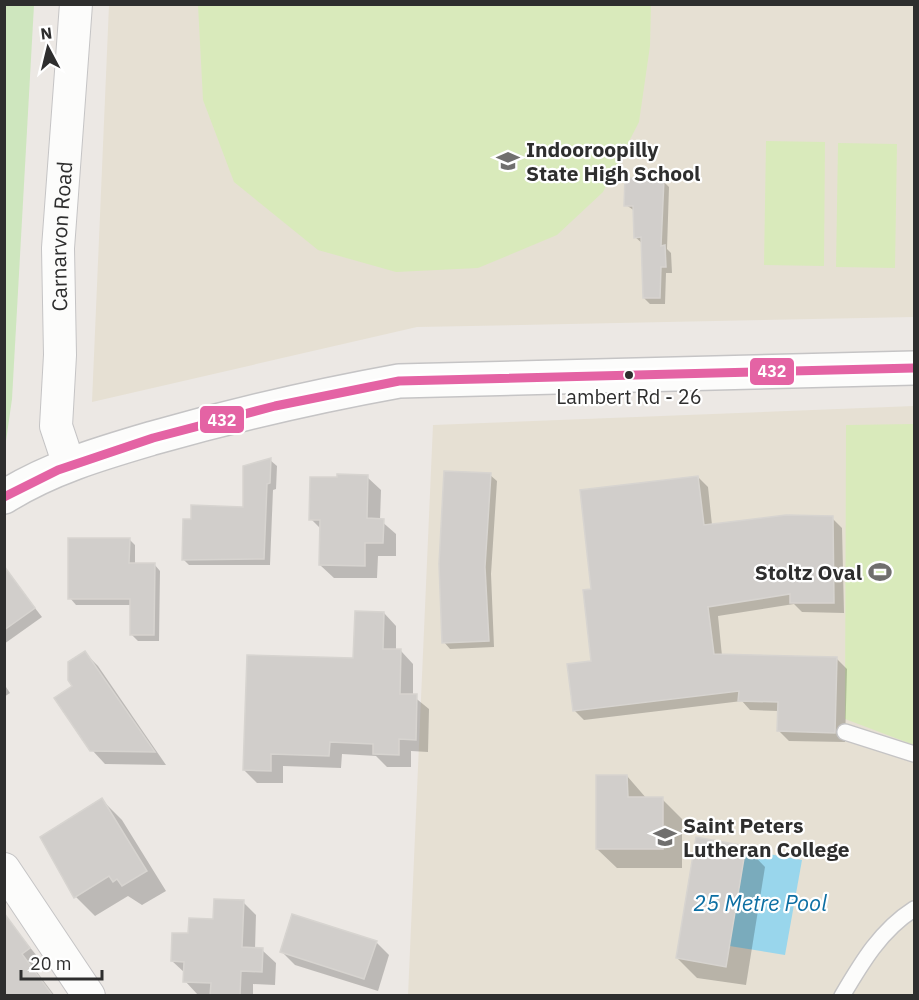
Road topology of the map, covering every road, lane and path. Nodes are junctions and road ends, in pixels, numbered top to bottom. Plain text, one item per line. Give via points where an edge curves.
1 (76, 4) edge
2 (915, 368) edge
3 (69, 465) junction
4 (4, 497) edge
5 (845, 732) dead end
6 (915, 754) edge
7 (4, 869) edge
8 (915, 909) edge
9 (89, 996) edge
10 (843, 996) edge

1 - 3 street, Carnarvon Road via 58,248 60,355 56,426
2 - 3 main road via 399,381 328,393 213,421
3 - 4 main road
5 - 6 lane
7 - 9 street
8 - 10 lane via 880,936

